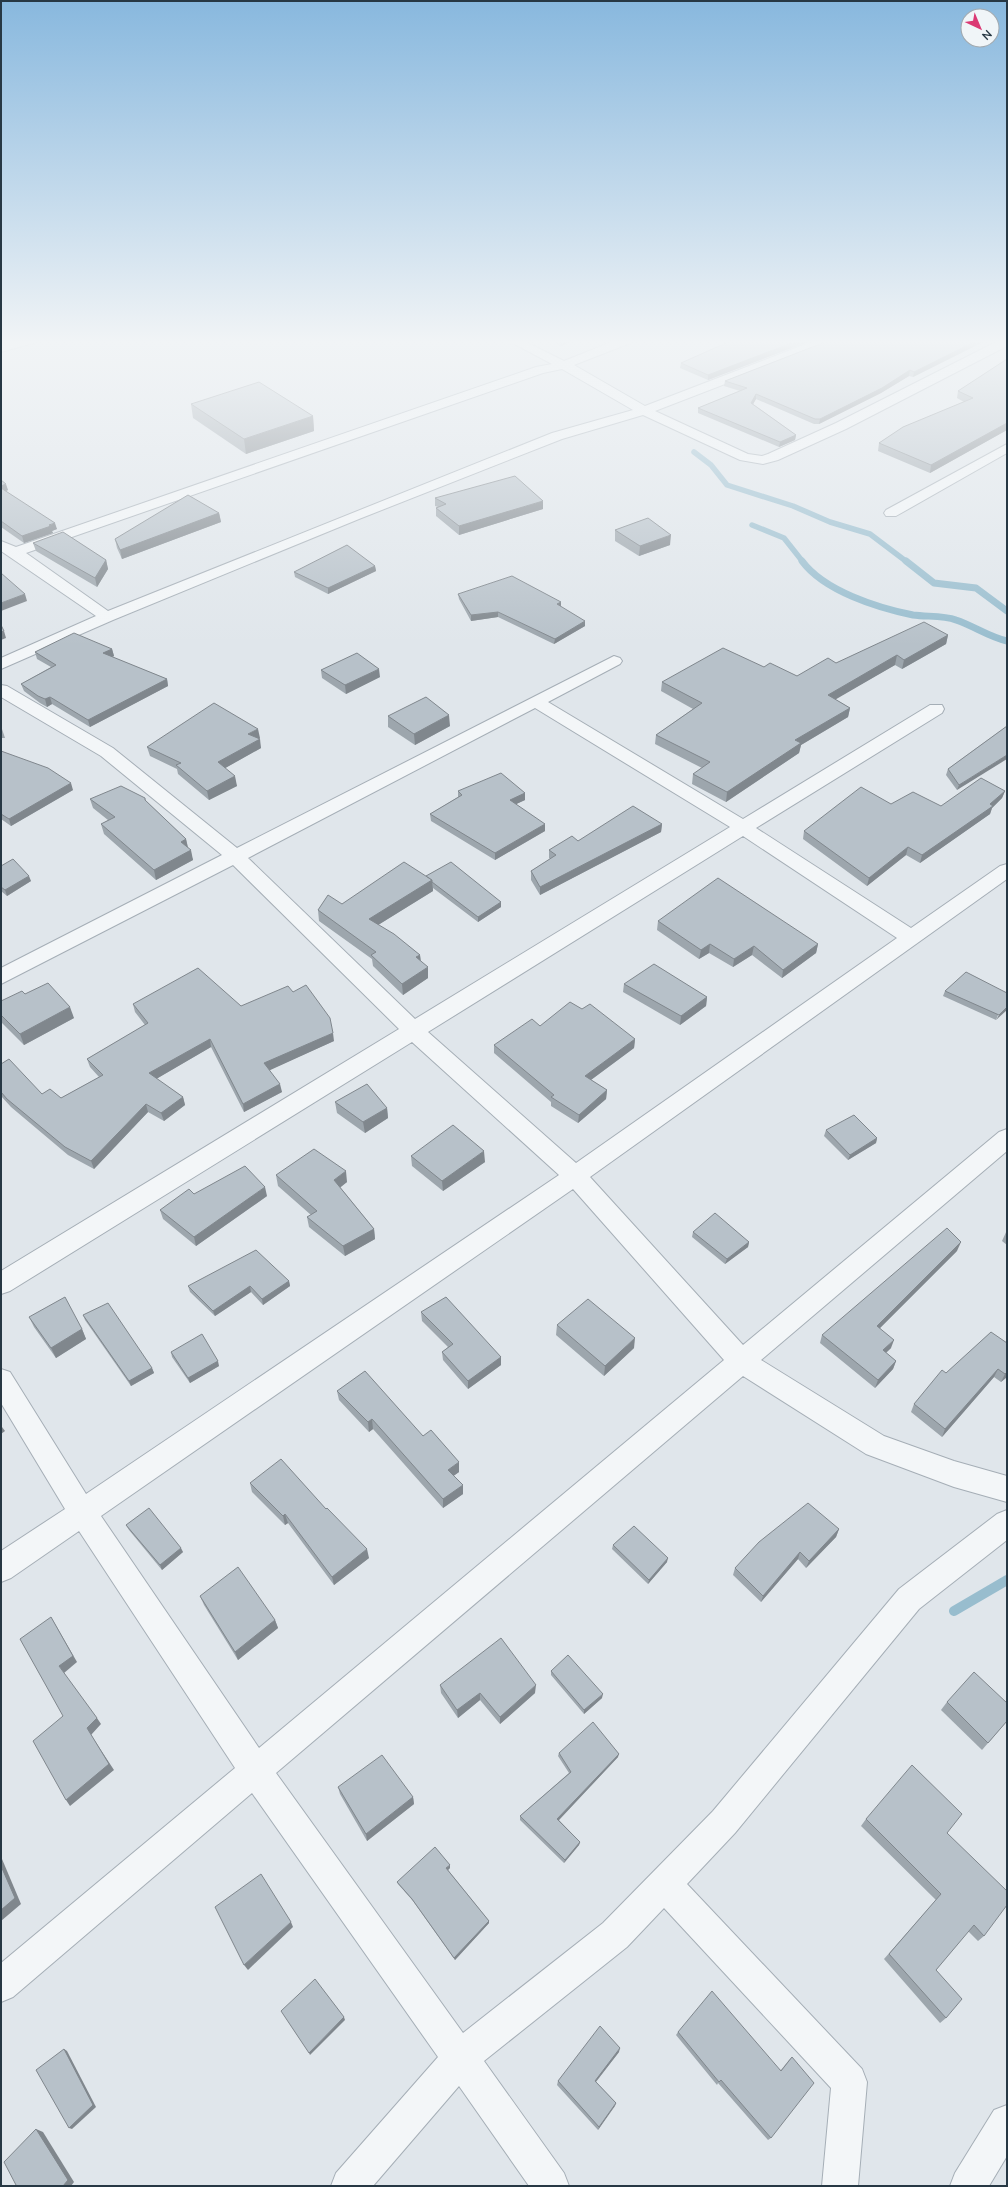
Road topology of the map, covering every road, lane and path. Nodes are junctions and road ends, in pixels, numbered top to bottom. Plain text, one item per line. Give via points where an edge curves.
1 (335, 441) edge
2 (544, 441) edge
3 (710, 441) edge
4 (808, 441) edge
5 (1007, 448) edge
6 (891, 513) dead end
7 (1, 545) edge
8 (15, 552) junction
9 (107, 617) junction
10 (614, 661) dead end
11 (1, 664) edge
12 (1, 690) edge
13 (536, 702) junction
14 (936, 709) dead end
15 (744, 828) junction
16 (236, 857) junction
17 (1007, 870) edge
18 (911, 938) junction
19 (1, 976) edge
20 (414, 1031) junction
21 (1007, 1138) edge
22 (575, 1176) junction
23 (1, 1284) edge
24 (742, 1362) junction
25 (1, 1380) edge
26 (1007, 1489) edge
27 (82, 1512) junction
28 (1007, 1523) edge
29 (1, 1568) edge
30 (256, 1772) junction
31 (664, 1884) junction
32 (1, 1985) edge
33 (460, 2058) junction
34 (1007, 2123) edge
35 (349, 2186) edge
36 (551, 2186) edge
37 (840, 2186) edge
38 (968, 2186) edge

1 - 8 street
2 - 9 street
3 - 4 street via 745,457 763,460
5 - 6 street
7 - 8 street
8 - 9 street
9 - 11 street
10 - 13 street
12 - 16 street via 107,752
13 - 15 street
13 - 16 street
14 - 15 street
15 - 18 street
15 - 20 street
16 - 19 street
16 - 20 street
17 - 18 street
18 - 22 street
20 - 22 street
20 - 23 street
21 - 24 street
22 - 24 street
22 - 27 street
24 - 26 street via 875,1445 954,1474
24 - 30 street
25 - 27 street
27 - 29 street
27 - 30 street
28 - 31 street via 909,1599 724,1822
30 - 32 street
30 - 33 street
31 - 33 street via 615,1935
31 - 37 street via 849,2082 846,2144
33 - 35 street
33 - 36 street
34 - 38 street

